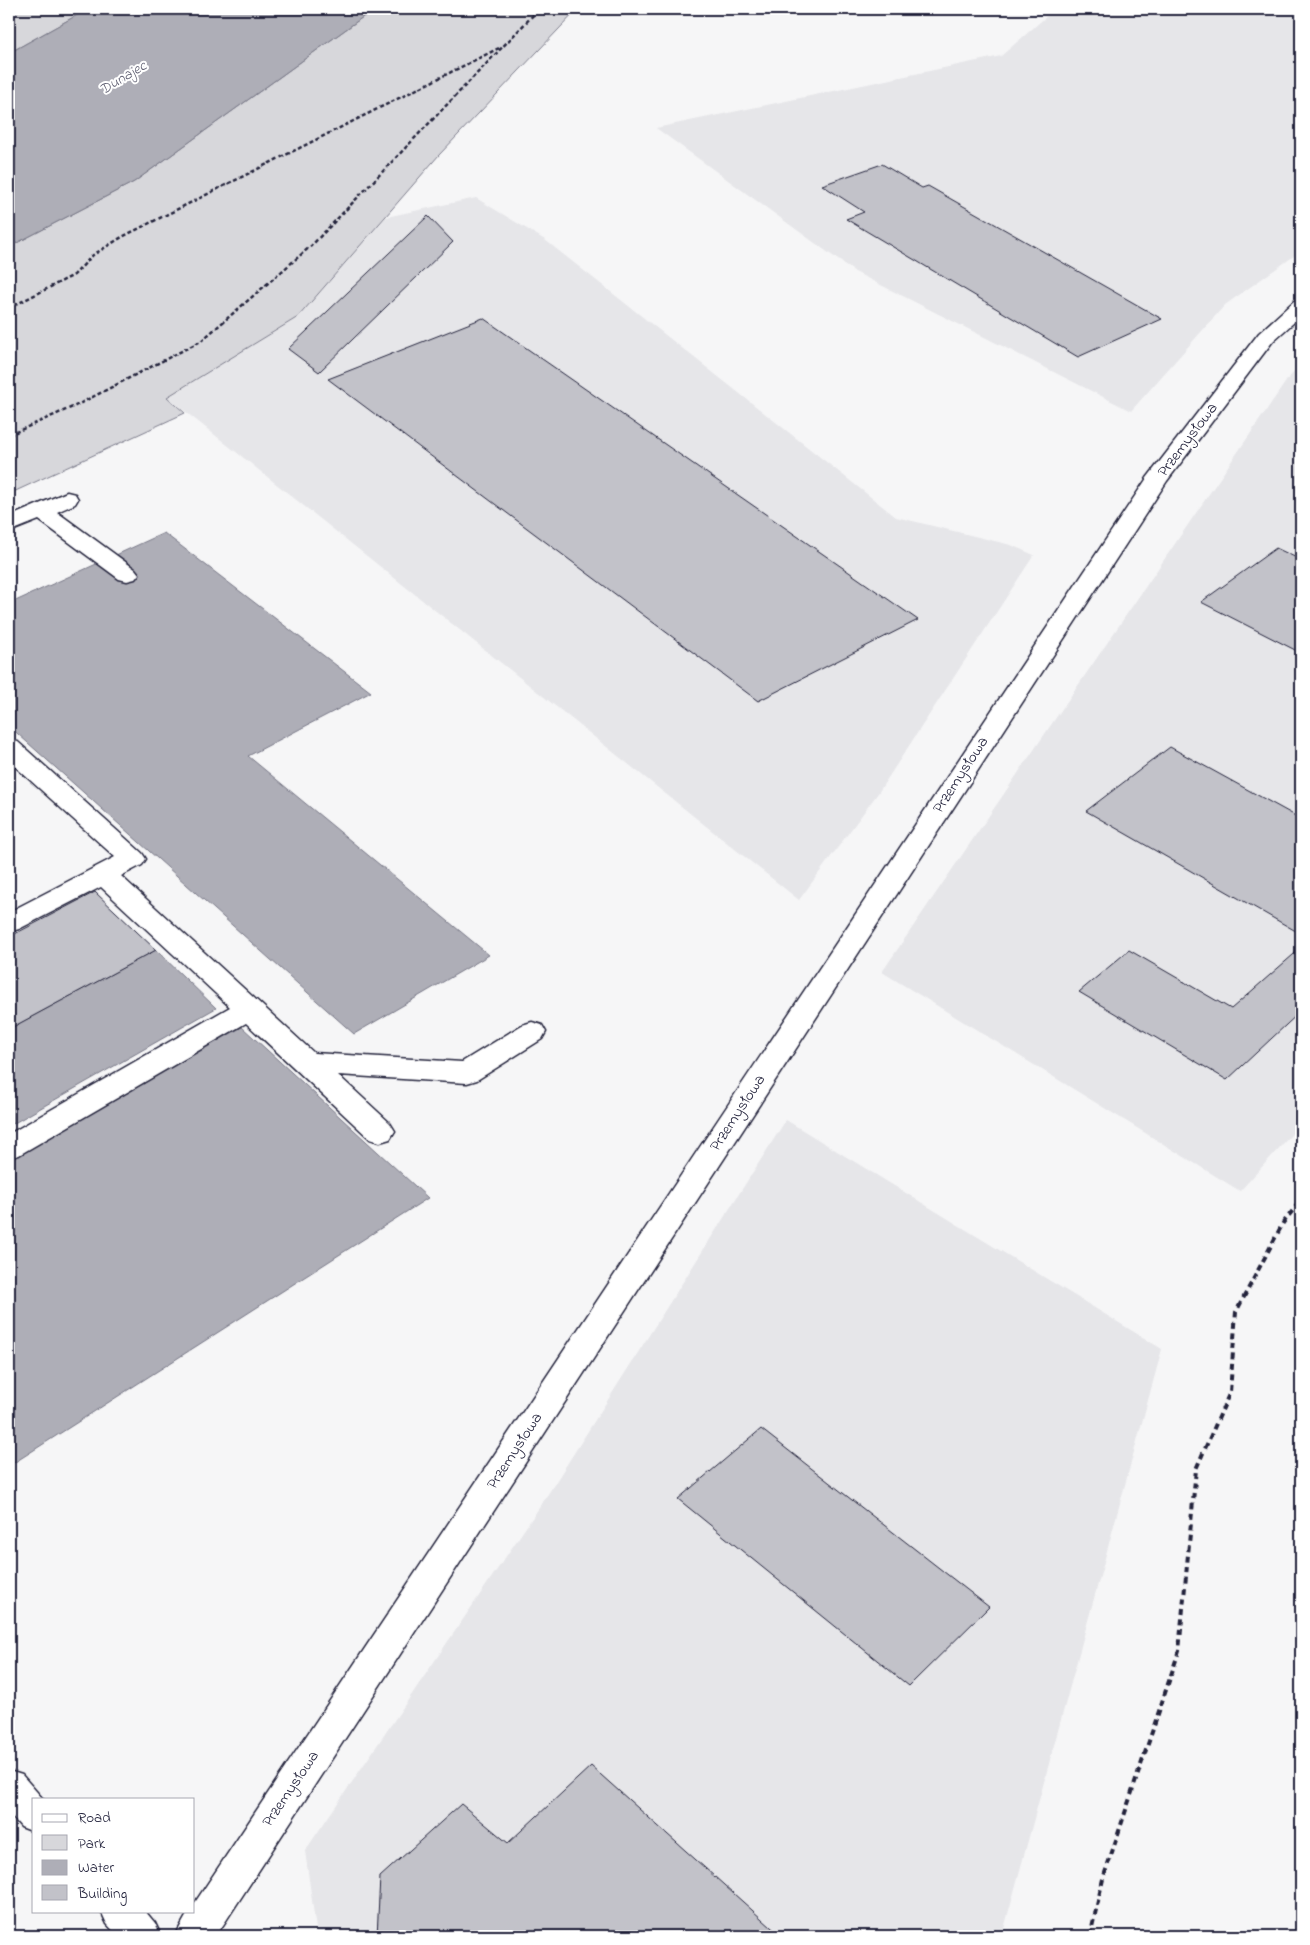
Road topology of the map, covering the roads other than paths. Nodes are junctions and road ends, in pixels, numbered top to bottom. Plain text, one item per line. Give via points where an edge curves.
1 (1301, 305) edge
2 (67, 499) dead end
3 (42, 511) junction
4 (9, 525) edge
5 (127, 574) dead end
6 (9, 748) edge
7 (103, 874) junction
8 (9, 923) edge
9 (249, 1009) junction
10 (532, 1032) dead end
11 (307, 1063) junction
12 (380, 1130) dead end
13 (9, 1147) edge
14 (9, 1787) edge
15 (32, 1813) edge
16 (121, 1912) edge
17 (142, 1936) edge
18 (194, 1936) edge

1 - 18 street, Przemysłowa via 1266,337 1158,478
2 - 3 street
3 - 4 street
3 - 5 street
6 - 7 street via 133,859
7 - 8 street
7 - 9 street
9 - 11 street
9 - 13 street
10 - 11 street via 467,1073
11 - 12 street
14 - 15 street
16 - 17 street

